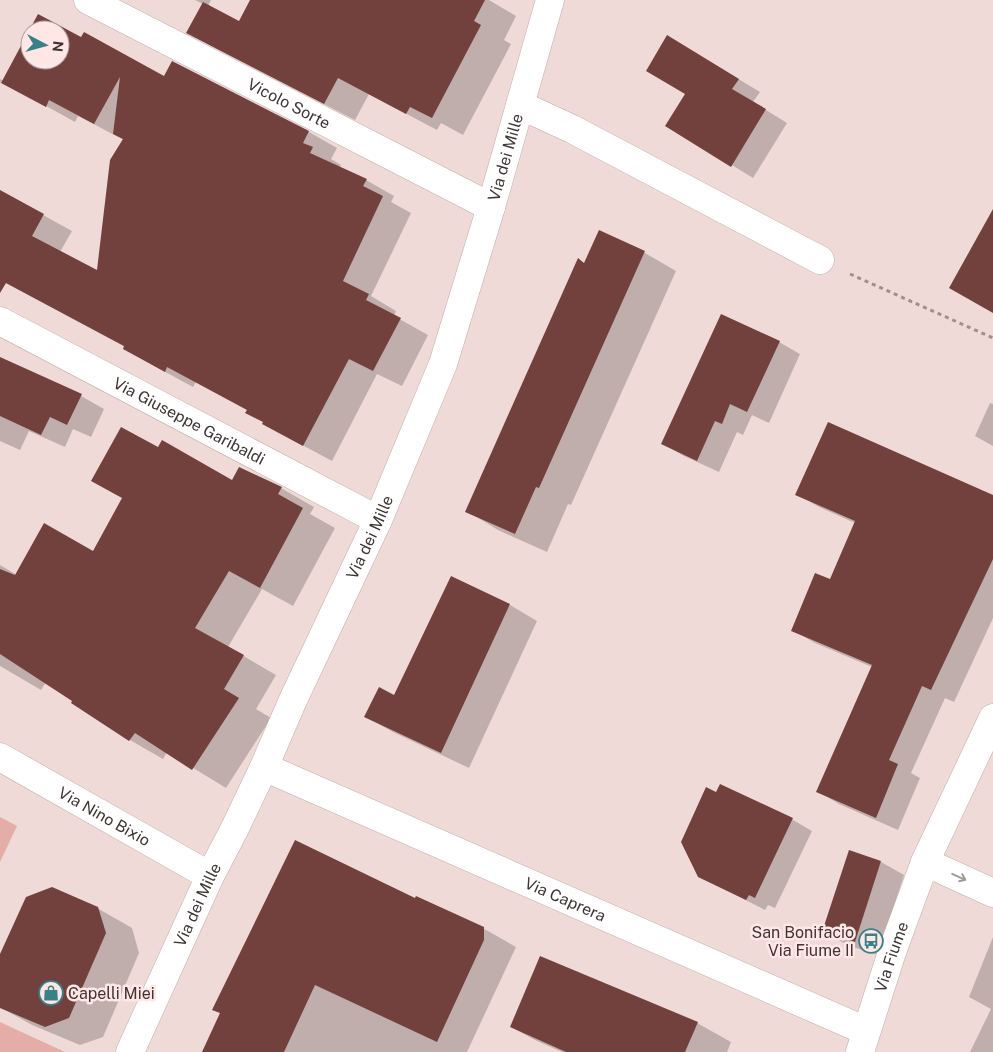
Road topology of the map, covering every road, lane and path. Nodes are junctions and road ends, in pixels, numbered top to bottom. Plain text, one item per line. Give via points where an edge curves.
1 (88, 0) edge
2 (550, 0) edge
3 (520, 105) junction
4 (491, 207) junction
5 (820, 260) joint
6 (0, 322) edge
7 (993, 338) edge
8 (378, 520) junction
9 (993, 718) edge
10 (0, 757) edge
11 (264, 768) junction
12 (924, 862) junction
13 (210, 876) junction
14 (993, 892) edge
15 (863, 1042) edge
16 (130, 1052) edge

1 - 4 street, Vicolo Sorte
2 - 3 street, Via dei Mille
3 - 4 street, Via dei Mille
3 - 5 street via 572,129
4 - 8 street, Via dei Mille via 443,364
5 - 7 path
6 - 8 street, Via Giuseppe Garibaldi
8 - 11 street, Via dei Mille
9 - 12 street, Via Fiume
10 - 13 street, Via Nino Bixio
11 - 13 street, Via dei Mille
11 - 15 street, Via Caprera
12 -> 14 street
12 - 15 street, Via Fiume
13 - 16 street, Via dei Mille

